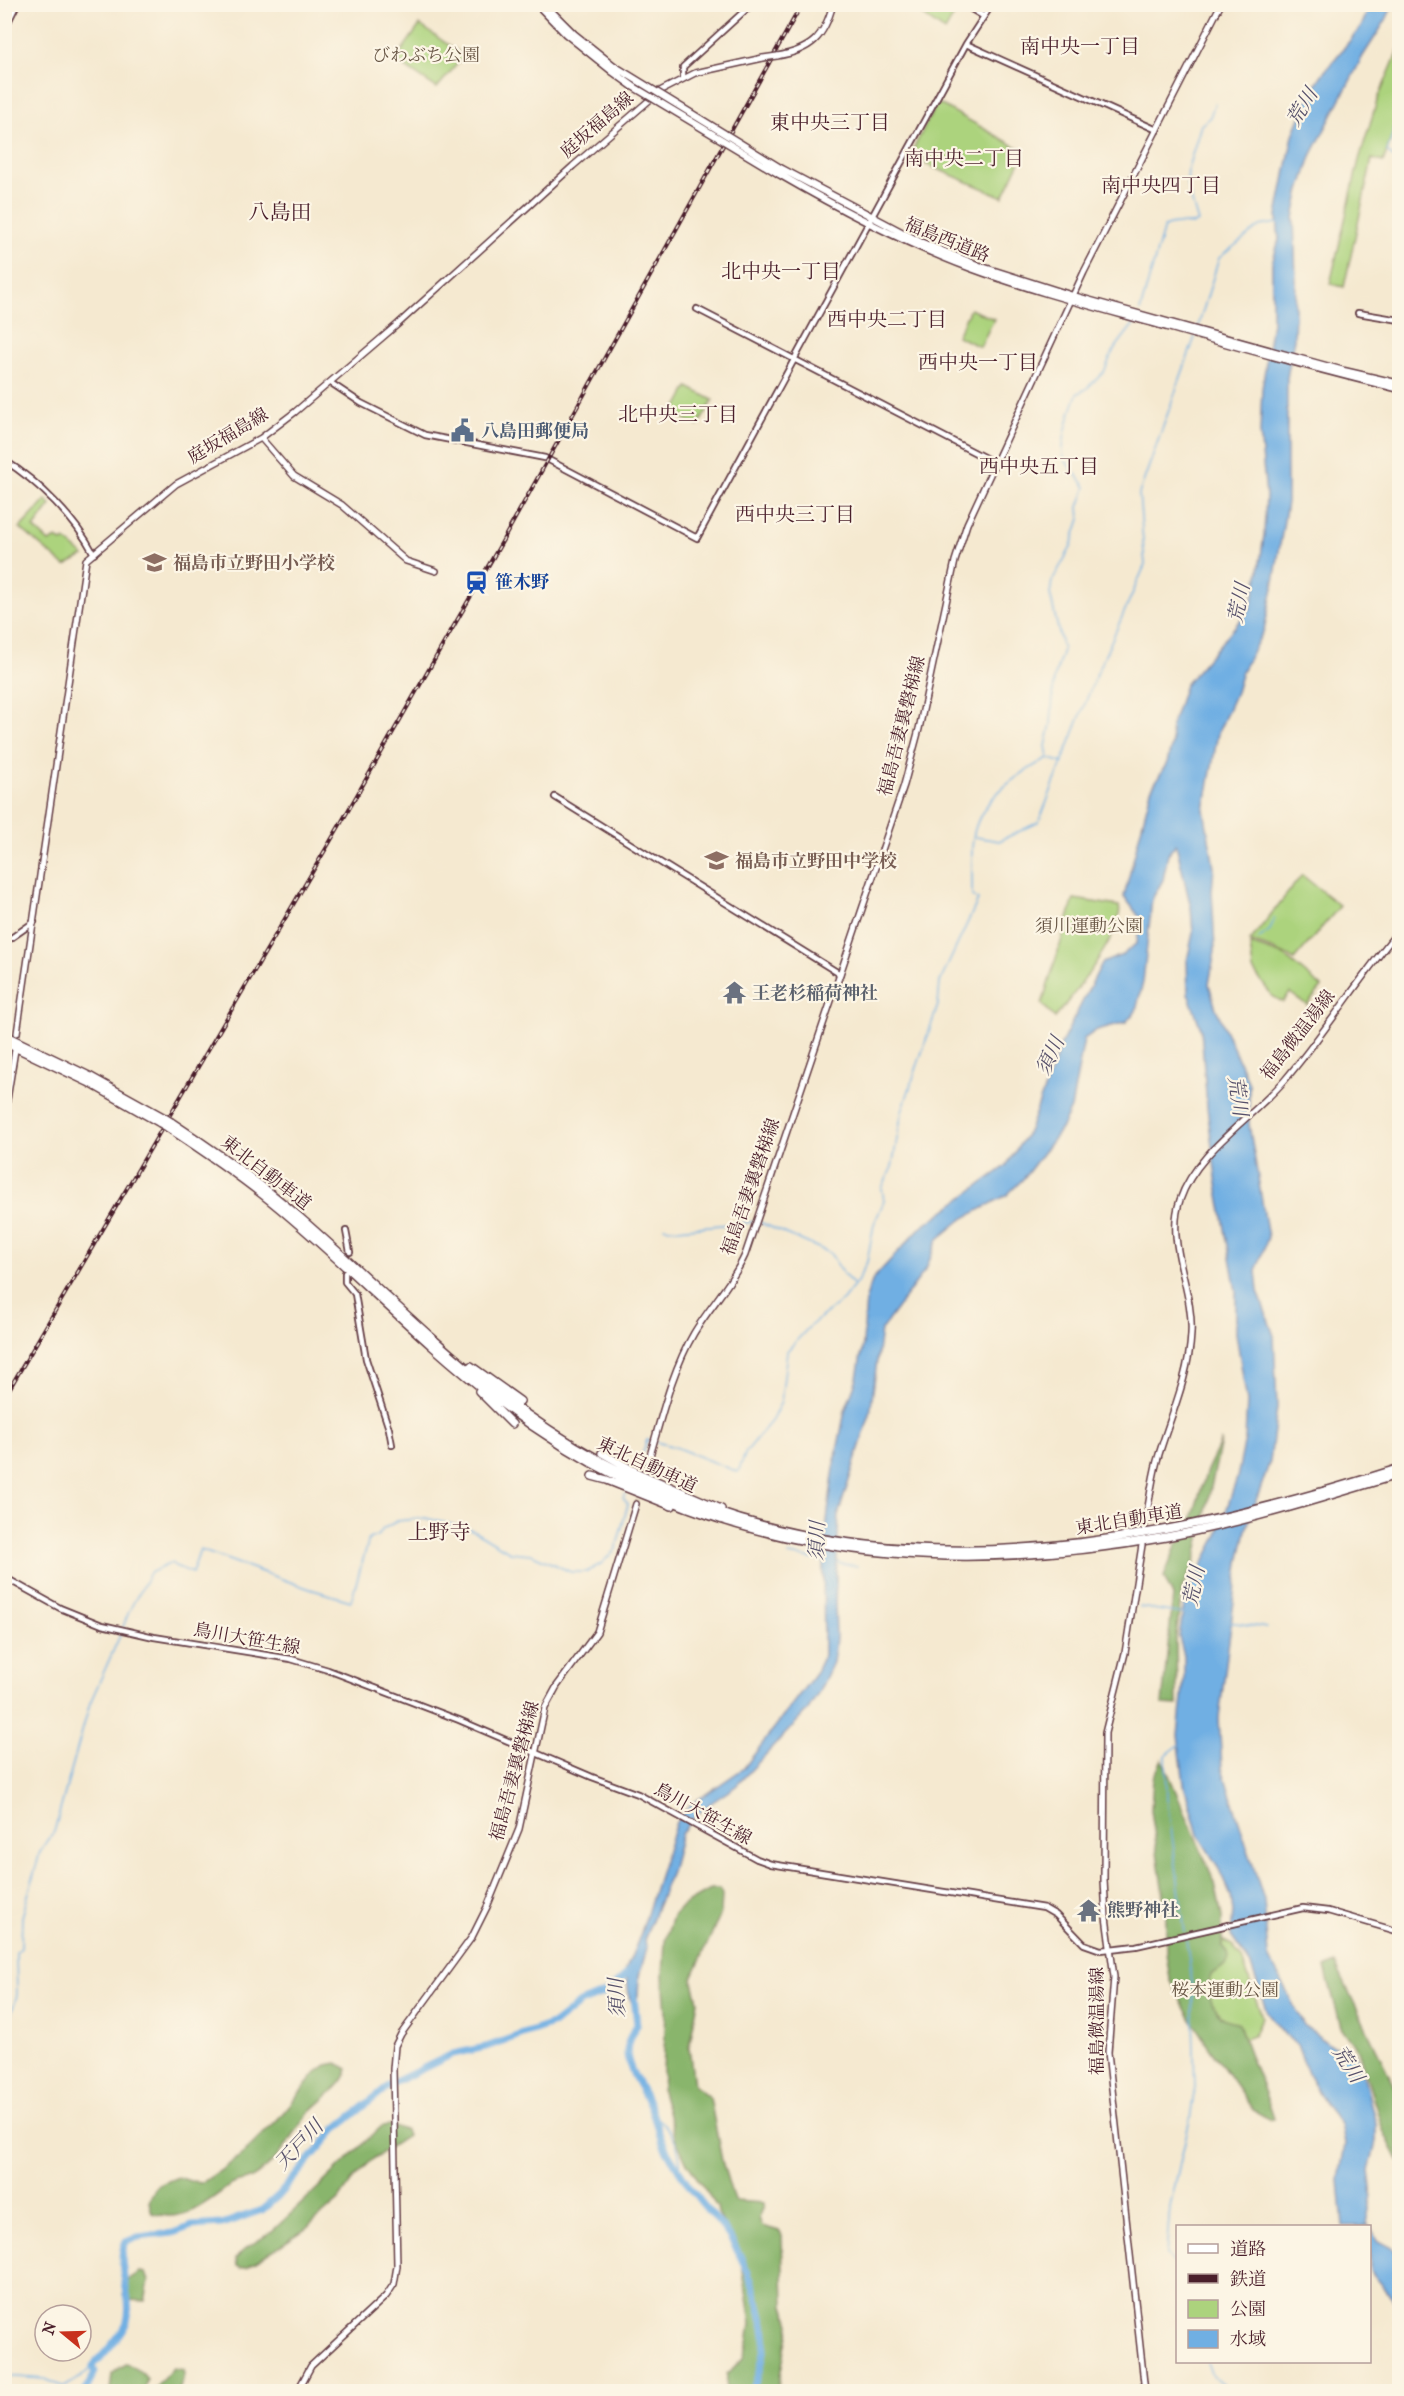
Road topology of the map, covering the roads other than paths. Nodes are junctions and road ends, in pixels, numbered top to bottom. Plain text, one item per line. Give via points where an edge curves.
1 (17, 4) edge
2 (537, 4) edge
3 (544, 4) edge
4 (752, 4) edge
5 (833, 4) edge
6 (963, 4) edge
7 (992, 4) edge
8 (1221, 4) edge
9 (983, 15) junction
10 (4, 30) edge
11 (966, 44) junction
12 (613, 68) junction
13 (683, 78) junction
14 (1157, 130) junction
15 (871, 220) junction
16 (1072, 298) junction
17 (697, 309) dead end
18 (1358, 312) dead end
19 (1400, 320) edge
20 (795, 359) junction
21 (331, 383) junction
22 (1384, 383) junction
23 (1400, 384) edge
24 (1400, 390) edge
25 (261, 438) junction
26 (4, 460) edge
27 (994, 463) junction
28 (94, 554) junction
29 (436, 571) dead end
30 (555, 797) dead end
31 (34, 922) junction
32 (1400, 929) edge
33 (4, 943) edge
34 (840, 974) junction
35 (17, 1033) dead end
36 (4, 1035) edge
37 (4, 1042) edge
38 (15, 1050) dead end
39 (4, 1118) edge
40 (161, 1120) junction
41 (169, 1125) junction
42 (346, 1231) dead end
43 (350, 1252) dead end
44 (345, 1273) dead end
45 (422, 1328) junction
46 (423, 1338) junction
47 (520, 1401) dead end
48 (512, 1424) dead end
49 (392, 1445) dead end
50 (602, 1453) dead end
51 (1400, 1468) edge
52 (646, 1469) tunnel mouth
53 (1400, 1474) edge
54 (592, 1476) dead end
55 (636, 1504) tunnel mouth
56 (1273, 1508) junction
57 (753, 1527) junction
58 (1144, 1528) dead end
59 (1142, 1545) dead end
60 (4, 1577) edge
61 (534, 1752) junction
62 (1400, 1932) edge
63 (1110, 1949) junction
64 (297, 2391) edge
65 (1145, 2391) edge

1 - 10 street
2 - 12 highway, 福島西道路 via 566,34
3 - 12 highway, 福島西道路
4 - 13 street via 683,67
5 - 13 main road, 庭坂福島線, bridge via 828,21 814,42 800,51 716,67
6 - 9 street
7 - 9 street
8 - 14 main road, 福島吾妻裏磐梯線
9 - 11 street
11 - 14 street
11 - 15 street
12 - 15 highway, 福島西道路, bridge via 634,87
13 - 21 main road, 庭坂福島線 via 660,91 626,120
14 - 16 main road, 福島吾妻裏磐梯線
15 - 16 highway, 福島西道路 via 970,268
15 - 20 street
16 - 22 highway, 福島西道路
16 - 27 main road, 福島吾妻裏磐梯線
17 - 20 street
18 - 19 street
20 - 21 street via 697,538 545,458 425,435 360,404
20 - 27 street
21 - 25 main road, 庭坂福島線
22 - 23 highway, 福島西道路
22 - 24 highway, 福島西道路
25 - 28 main road, 庭坂福島線 via 176,484
25 - 29 main road via 291,474 342,505 406,561
26 - 28 street via 66,515
27 - 34 main road, 福島吾妻裏磐梯線 via 960,543 909,766
28 - 31 main road, 庭坂福島線 via 86,560 84,569
30 - 34 street
31 - 33 street
31 - 35 main road, 庭坂福島線
32 - 58 main road, 福島微温湯線 via 1284,1081 1200,1163 1180,1198 1175,1226 1190,1300 1191,1336 1183,1380 1157,1462
34 - 52 main road, 福島吾妻裏磐梯線 via 744,1256 734,1278 685,1350
36 - 40 highway, 東北自動車道 via 91,1077
37 - 40 highway, 東北自動車道
38 - 39 main road
40 - 41 highway, 東北自動車道, bridge
41 - 45 highway, 東北自動車道 via 229,1161 295,1213
41 - 46 highway, 東北自動車道 via 290,1217
42 - 43 street
44 - 49 street via 345,1282 356,1294 366,1359
45 - 47 highway
45 - 57 highway, 東北自動車道 via 494,1390 580,1449 662,1491
46 - 48 highway
46 - 57 highway, 東北自動車道 via 512,1412 578,1455 666,1499
50 - 57 highway
51 - 56 highway, 東北自動車道
53 - 56 highway, 東北自動車道
54 - 57 highway via 700,1516
55 - 61 main road, 福島吾妻裏磐梯線 via 597,1632 548,1703
56 - 57 highway, 東北自動車道 via 1083,1550 985,1557 935,1557 847,1546
59 - 63 main road, 福島微温湯線 via 1125,1653 1105,1733 1105,1905
60 - 61 street, 鳥川大笹生線 via 92,1622 154,1637 291,1659
61 - 63 street, 鳥川大笹生線 via 638,1794 771,1864 1044,1908 1056,1914 1086,1946
61 - 64 main road, 福島吾妻裏磐梯線 via 519,1829 488,1907 472,1936 399,2037 394,2054 397,2266 393,2284 386,2296 311,2366
62 - 63 street, 鳥川大笹生線 via 1328,1911 1303,1908
63 - 65 main road, 福島微温湯線 via 1114,1977 1108,2052

